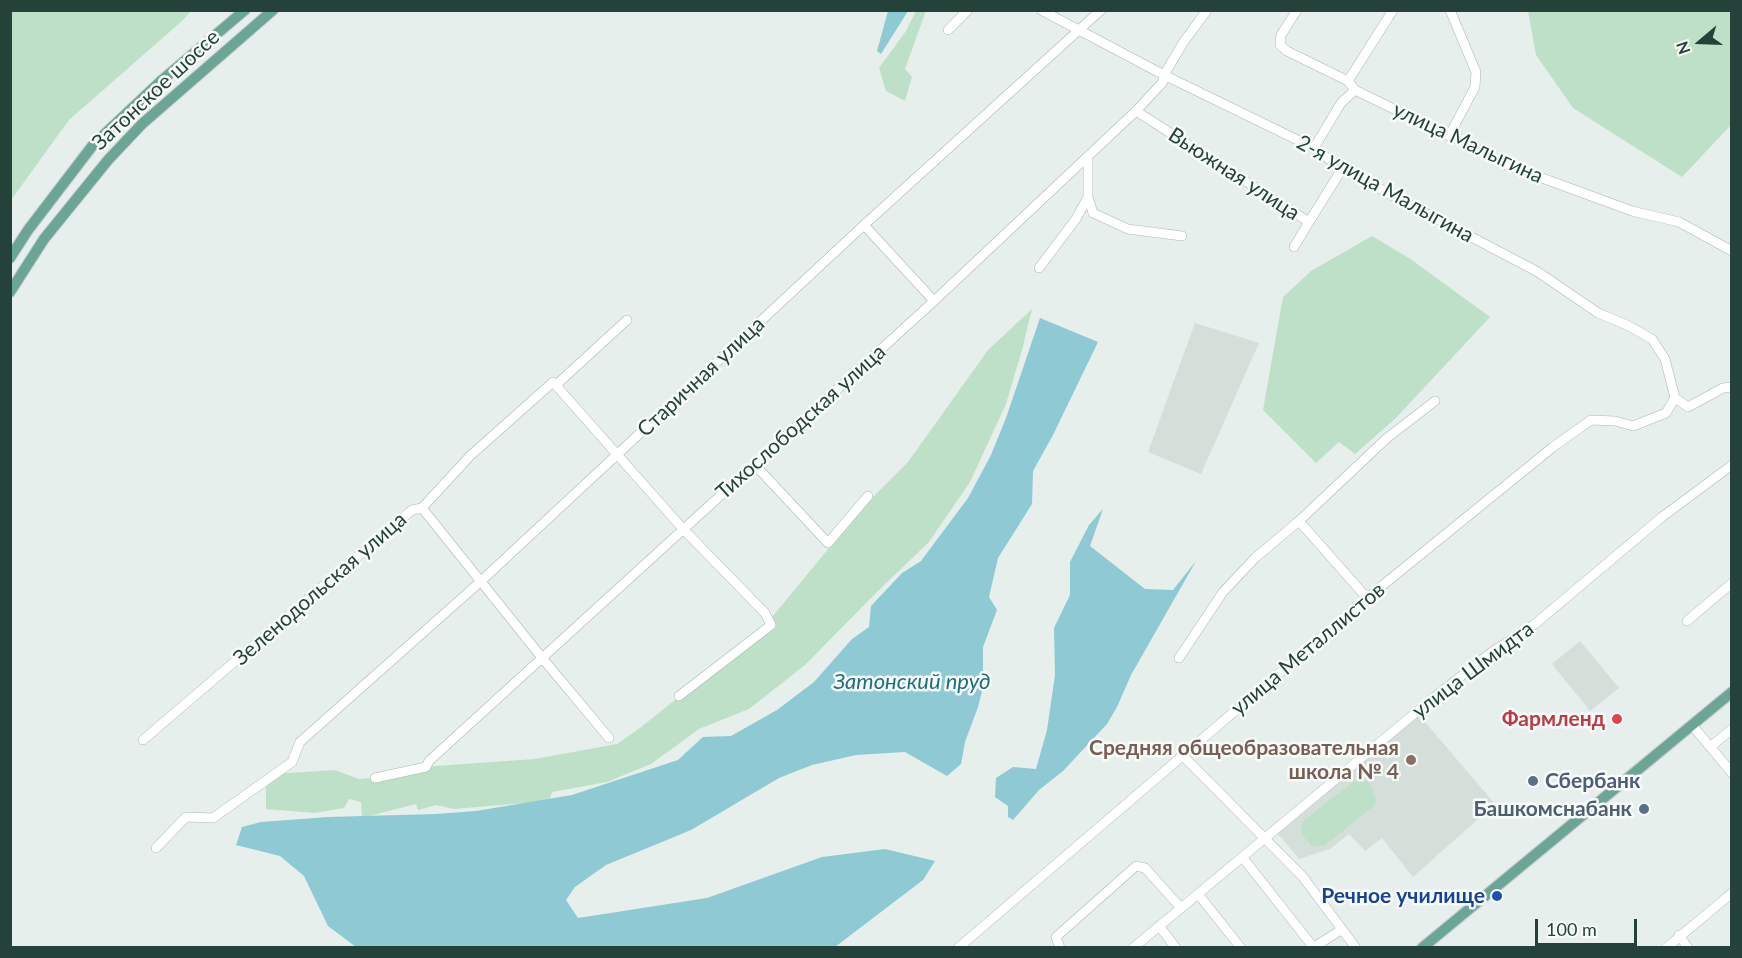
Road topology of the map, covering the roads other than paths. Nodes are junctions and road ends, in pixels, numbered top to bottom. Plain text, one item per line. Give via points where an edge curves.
1 (245, 10) edge
2 (273, 10) edge
3 (968, 10) edge
4 (1041, 10) edge
5 (1101, 10) edge
6 (1207, 10) edge
7 (1297, 10) edge
8 (1393, 10) edge
9 (1450, 10) edge
10 (948, 30) dead end
11 (1079, 32) junction
12 (1164, 75) junction
13 (1348, 81) junction
14 (1355, 90) junction
15 (1136, 111) junction
16 (1449, 136) junction
17 (1314, 148) junction
18 (1088, 158) junction
19 (1342, 169) junction
20 (1088, 197) junction
21 (1309, 222) junction
22 (864, 225) junction
23 (1182, 236) dead end
24 (1294, 247) dead end
25 (1731, 251) edge
26 (10, 258) edge
27 (1039, 268) dead end
28 (10, 292) edge
29 (934, 301) junction
30 (627, 320) dead end
31 (555, 383) junction
32 (1731, 387) edge
33 (1675, 398) junction
34 (1436, 401) dead end
35 (618, 455) junction
36 (755, 465) junction
37 (1731, 465) edge
38 (868, 496) dead end
39 (417, 509) junction
40 (1299, 521) junction
41 (683, 528) junction
42 (480, 582) junction
43 (1731, 583) edge
44 (1367, 598) junction
45 (1687, 621) dead end
46 (1179, 658) dead end
47 (543, 660) junction
48 (1731, 692) edge
49 (679, 696) dead end
50 (1692, 725) junction
51 (1731, 729) edge
52 (609, 738) dead end
53 (143, 740) dead end
54 (1710, 747) junction
55 (1182, 755) junction
56 (1731, 774) edge
57 (375, 778) dead end
58 (1265, 839) junction
59 (156, 848) dead end
60 (1243, 858) junction
61 (1731, 893) edge
62 (1198, 894) junction
63 (1181, 908) junction
64 (1159, 926) junction
65 (1341, 930) junction
66 (1679, 935) junction
67 (1314, 947) edge
68 (958, 948) edge
69 (1060, 948) edge
70 (1133, 948) edge
71 (1176, 948) edge
72 (1241, 948) edge
73 (1356, 948) edge
74 (1422, 948) edge
75 (1666, 948) edge
76 (1688, 948) edge

1 - 26 main road, Затонское шоссе via 162,80 93,146
2 - 28 main road, Затонское шоссе via 142,124 108,160 44,239
3 - 10 street
4 - 11 street, 2-я улица Малыгина
5 - 11 street, Старичная улица
6 - 12 street, Тихослободская улица
7 - 13 street, улица Малыгина via 1281,35 1280,45
8 - 13 street
9 - 16 street via 1476,72 1475,87
11 - 12 street, 2-я улица Малыгина
11 - 22 street, Старичная улица
12 - 15 street, Тихослободская улица via 1163,82
12 - 17 street, 2-я улица Малыгина
13 - 14 street, улица Малыгина
14 - 16 street, улица Малыгина
14 - 17 street via 1341,103
15 - 18 street, Тихослободская улица
15 - 21 street, Вьюжная улица
16 - 25 street, улица Малыгина via 1504,164 1632,211 1679,222
17 - 19 street, 2-я улица Малыгина
18 - 20 street
18 - 29 street, Тихослободская улица
19 - 21 street, Вьюжная улица
19 - 33 street, 2-я улица Малыгина via 1538,272 1598,313 1653,339 1665,360
20 - 23 street via 1093,213 1128,229
20 - 27 street
21 - 24 street
22 - 29 street
22 - 35 street, Старичная улица
29 - 36 street, Тихослободская улица
30 - 31 street
31 - 35 street
31 - 39 street, Зеленодольская улица via 470,456
32 - 33 street via 1688,407
33 - 44 street, улица Металлистов via 1666,412 1633,426 1591,420
34 - 40 street via 1387,438
35 - 41 street
35 - 42 street, Старичная улица
36 - 38 street via 828,543
36 - 41 street, Тихослободская улица
37 - 58 street, улица Шмидта via 1662,517 1535,624 1432,699
39 - 42 street
39 - 53 street, Зеленодольская улица
40 - 44 street
40 - 46 street via 1223,592
41 - 47 street, Тихослободская улица
41 - 49 street via 765,613 771,625
42 - 47 street
42 - 59 street, Старичная улица via 300,742 292,762 213,818 186,817
43 - 45 street
44 - 55 street, улица Металлистов
47 - 52 street
47 - 57 street, Тихослободская улица via 426,767
48 - 50 main road
50 - 54 street
50 - 74 main road
51 - 54 street
54 - 56 street
55 - 58 street
55 - 68 street, улица Металлистов
58 - 60 street, улица Шмидта
58 - 65 street via 1303,877
60 - 62 street, улица Шмидта
60 - 67 street
61 - 66 street
62 - 63 street, улица Шмидта
62 - 72 street
63 - 64 street, улица Шмидта
63 - 69 street via 1144,868 1136,866 1056,937
64 - 70 street, улица Шмидта
64 - 71 street
65 - 67 street
65 - 73 street
66 - 75 street
66 - 76 street

